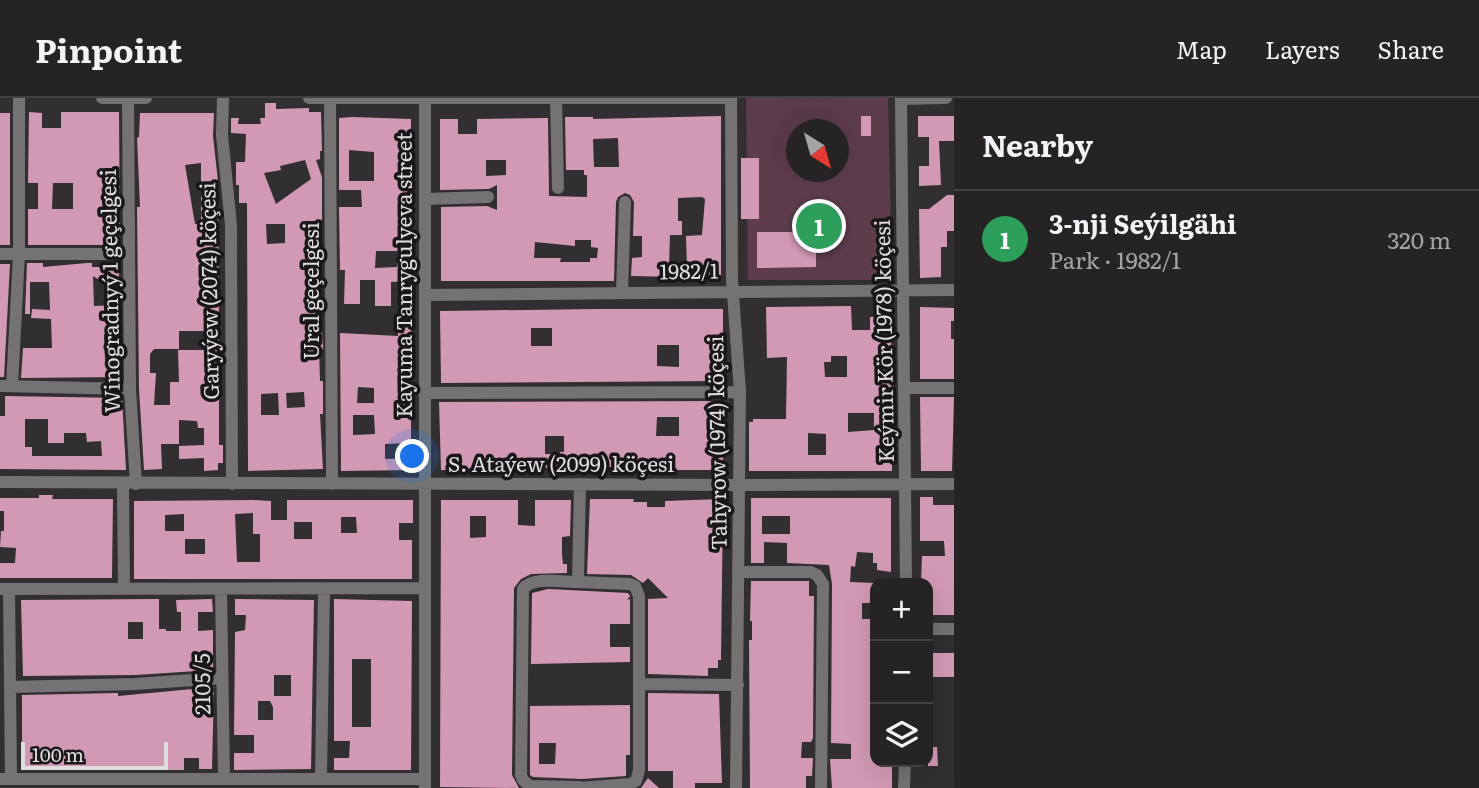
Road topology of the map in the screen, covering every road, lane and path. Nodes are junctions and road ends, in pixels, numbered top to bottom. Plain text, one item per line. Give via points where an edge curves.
1 (19, 98) edge
2 (102, 98) edge
3 (128, 98) edge
4 (146, 98) edge
5 (223, 98) edge
6 (309, 98) edge
7 (425, 98) edge
8 (731, 98) edge
9 (946, 98) edge
10 (330, 99) edge
11 (556, 99) edge
12 (901, 99) edge
13 (558, 188) dead end
14 (488, 197) dead end
15 (425, 200) junction
16 (625, 202) dead end
17 (0, 254) edge
18 (19, 254) junction
19 (130, 254) junction
20 (903, 289) junction
21 (954, 290) edge
22 (733, 291) junction
23 (622, 292) junction
24 (425, 295) junction
25 (6, 386) edge
26 (905, 388) junction
27 (954, 388) edge
28 (130, 389) junction
29 (740, 392) junction
30 (425, 393) junction
31 (0, 482) edge
32 (129, 484) junction
33 (232, 484) junction
34 (332, 484) junction
35 (425, 484) junction
36 (580, 484) junction
37 (906, 484) junction
38 (954, 484) edge
39 (739, 485) junction
40 (738, 572) junction
41 (906, 578) edge
42 (578, 582) junction
43 (425, 588) junction
44 (5, 589) edge
45 (124, 589) junction
46 (221, 589) junction
47 (324, 589) junction
48 (933, 629) edge
49 (954, 629) edge
50 (222, 678) junction
51 (639, 684) junction
52 (738, 685) junction
53 (10, 687) junction
54 (905, 767) edge
55 (321, 778) junction
56 (5, 779) edge
57 (223, 779) junction
58 (120, 783) edge
59 (424, 783) edge
60 (579, 788) edge
61 (736, 788) edge
62 (821, 788) edge
63 (905, 788) edge

1 - 18 street
2 - 3 street
3 - 4 street
3 - 19 street, Winogradnyý 1 geçelgesi
5 - 33 street, Garyýew (2074) köçesi via 231,225
6 - 10 street
7 - 10 street
7 - 11 street
7 - 15 street, Kayuma Tanrygulyeva street
8 - 11 street
8 - 22 street, Tahyrow (1974) köçesi
9 - 12 street
10 - 34 street, Ural geçelgesi
11 - 13 street
12 - 20 street, Keýmir Kör (1978) köçesi
14 - 15 street
15 - 24 street, Kayuma Tanrygulyeva street
16 - 23 street
17 - 18 street
18 - 19 street
18 - 25 street
19 - 28 street, Winogradnyý 1 geçelgesi
20 - 21 street, 1982/1
20 - 22 street, 1982/1
20 - 26 street, Keýmir Kör (1978) köçesi
22 - 23 street, 1982/1
22 - 29 street, Tahyrow (1974) köçesi
23 - 24 street, 1982/1
24 - 30 street, Kayuma Tanrygulyeva street
25 - 28 street
26 - 27 street
26 - 37 street, Keýmir Kör (1978) köçesi
28 - 32 street, Winogradnyý 1 geçelgesi
29 - 30 street
29 - 39 street, Tahyrow (1974) köçesi
30 - 35 street, Kayuma Tanrygulyeva street
31 - 32 street, S. Ataýew (2099) köçesi
32 - 33 street, S. Ataýew (2099) köçesi
32 - 45 street, Winogradnyý 1 geçelgesi
33 - 34 street, S. Ataýew (2099) köçesi
34 - 35 street, S. Ataýew (2099) köçesi
35 - 36 street, S. Ataýew (2099) köçesi
35 - 43 street, Kayuma Tanrygulyeva street
36 - 39 street, S. Ataýew (2099) köçesi
36 - 42 street
37 - 38 street, S. Ataýew (2099) köçesi
37 - 39 street, S. Ataýew (2099) köçesi
37 - 41 street, Keýmir Kör (1978) köçesi
39 - 40 street, Tahyrow (1974) köçesi
40 - 52 street, Tahyrow (1974) köçesi
40 - 62 street via 811,572 824,584
42 - 51 street via 625,583 638,590
42 - 60 street via 535,582 523,589 521,775 530,786
43 - 47 street
43 - 59 street, Kayuma Tanrygulyeva street
44 - 45 street
44 - 53 street
45 - 46 street
46 - 47 street
46 - 50 street, 2105/5
47 - 55 street
48 - 49 street
50 - 53 street
50 - 57 street, 2105/5
51 - 52 street
51 - 60 street via 639,776 630,785
52 - 61 street, Tahyrow (1974) köçesi
53 - 56 street
54 - 63 street
55 - 57 street
55 - 59 street
56 - 58 street
57 - 58 street

